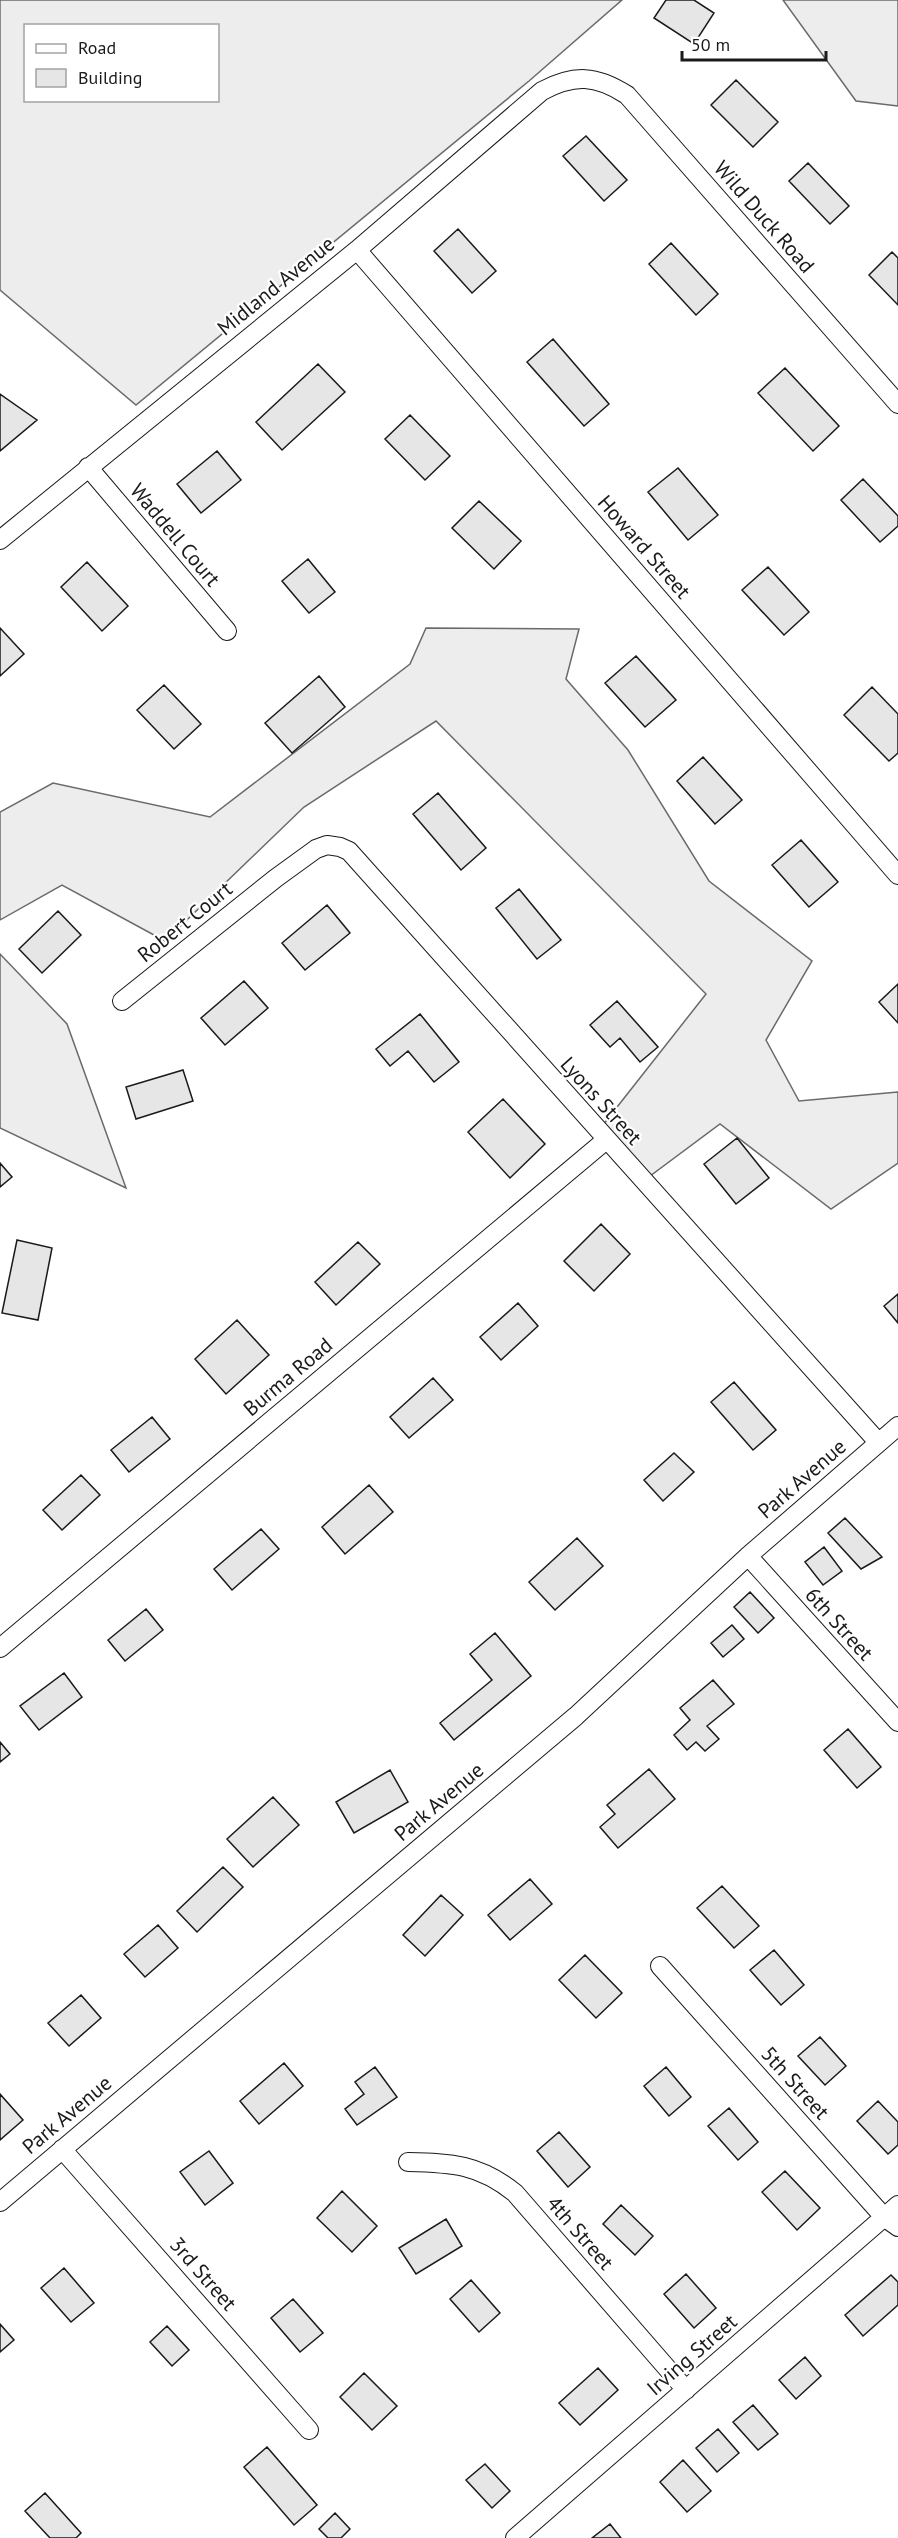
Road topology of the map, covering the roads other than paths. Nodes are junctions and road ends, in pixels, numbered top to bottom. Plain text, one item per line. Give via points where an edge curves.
1 (584, 78) joint
2 (357, 249) junction
3 (898, 404) edge
4 (88, 467) junction
5 (0, 540) edge
6 (227, 631) dead end
7 (898, 875) edge
8 (276, 878) joint
9 (122, 1001) dead end
10 (606, 1140) junction
11 (898, 1426) edge
12 (878, 1442) junction
13 (748, 1556) junction
14 (0, 1648) edge
15 (898, 1722) edge
16 (660, 1966) dead end
17 (62, 2149) junction
18 (408, 2162) dead end
19 (0, 2202) edge
20 (894, 2216) edge
21 (686, 2390) junction
22 (309, 2430) dead end
23 (524, 2535) edge

1 - 2 street, Midland Avenue via 558,82 542,91
1 - 3 street, Wild Duck Road via 611,84 627,95
2 - 4 street, Midland Avenue
2 - 7 street, Howard Street
4 - 5 street, Midland Avenue
4 - 6 street, Waddell Court
8 - 9 street, Robert Court
8 - 10 street, Lyons Street via 316,849 327,845 349,851
10 - 12 street, Lyons Street
10 - 14 street, Burma Road
11 - 12 street, Park Avenue
12 - 13 street, Park Avenue
13 - 15 street, 6th Street
13 - 17 street, Park Avenue via 576,1716
16 - 20 street, 5th Street
17 - 19 street, Park Avenue
17 - 22 street, 3rd Street
18 - 21 street, 4th Street via 472,2168 496,2178 515,2193
20 - 21 street, Irving Street
21 - 23 street, Irving Street

